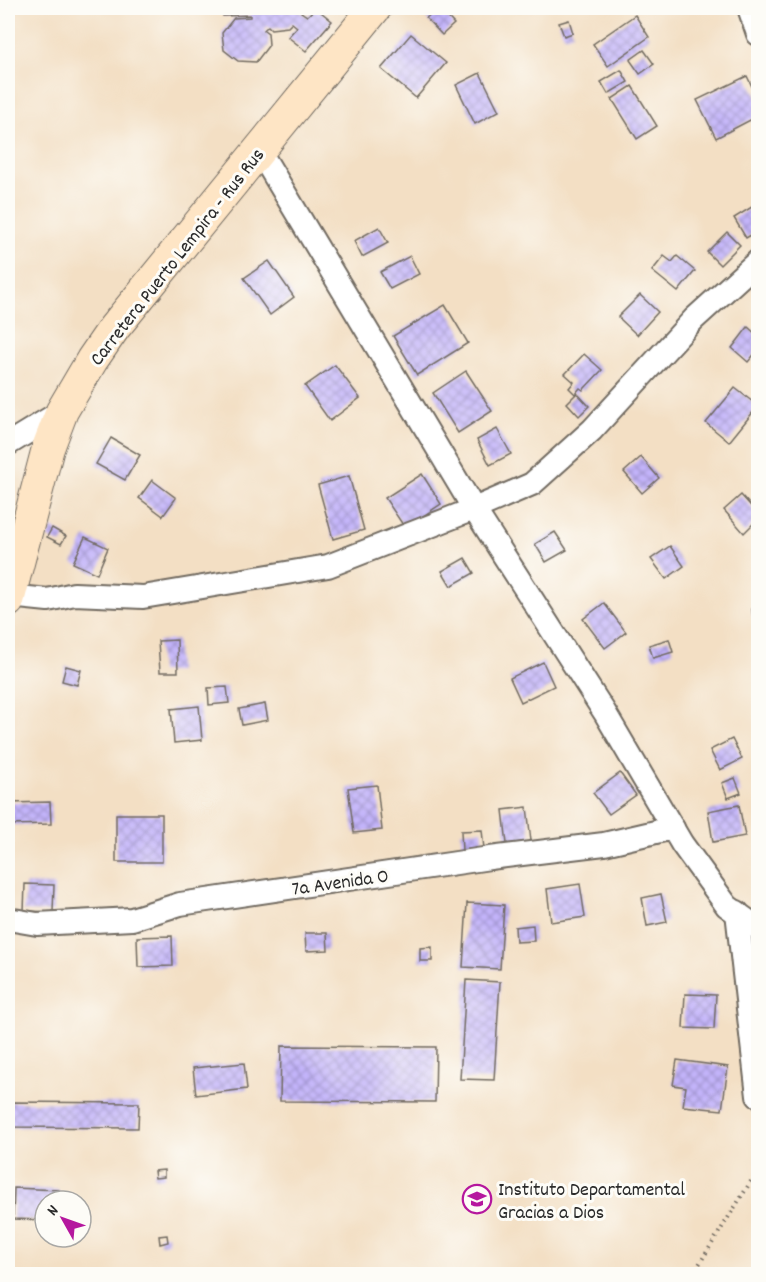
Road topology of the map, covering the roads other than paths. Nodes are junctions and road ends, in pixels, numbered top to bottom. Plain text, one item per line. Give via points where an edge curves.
1 (375, 8) edge
2 (749, 8) edge
3 (759, 34) edge
4 (260, 150) junction
5 (759, 261) edge
6 (62, 411) junction
7 (8, 444) edge
8 (474, 509) junction
9 (8, 599) edge
10 (673, 828) junction
11 (737, 912) junction
12 (8, 919) edge
13 (759, 928) edge
14 (759, 1095) edge

1 - 4 street, Carretera Puerto Lempira - Rus Rus
2 - 3 street
4 - 6 street, Carretera Puerto Lempira - Rus Rus via 114,328
4 - 8 street
5 - 8 street via 694,318 592,430 531,484
6 - 7 street
6 - 9 street, Carretera Puerto Lempira - Rus Rus via 48,448
8 - 9 street via 328,566 143,597 74,594 48,600
8 - 10 street via 605,712
10 - 11 street via 727,906
10 - 12 street, 7a Avenida O via 604,844 180,904 132,919 37,924
11 - 13 street
11 - 14 street

